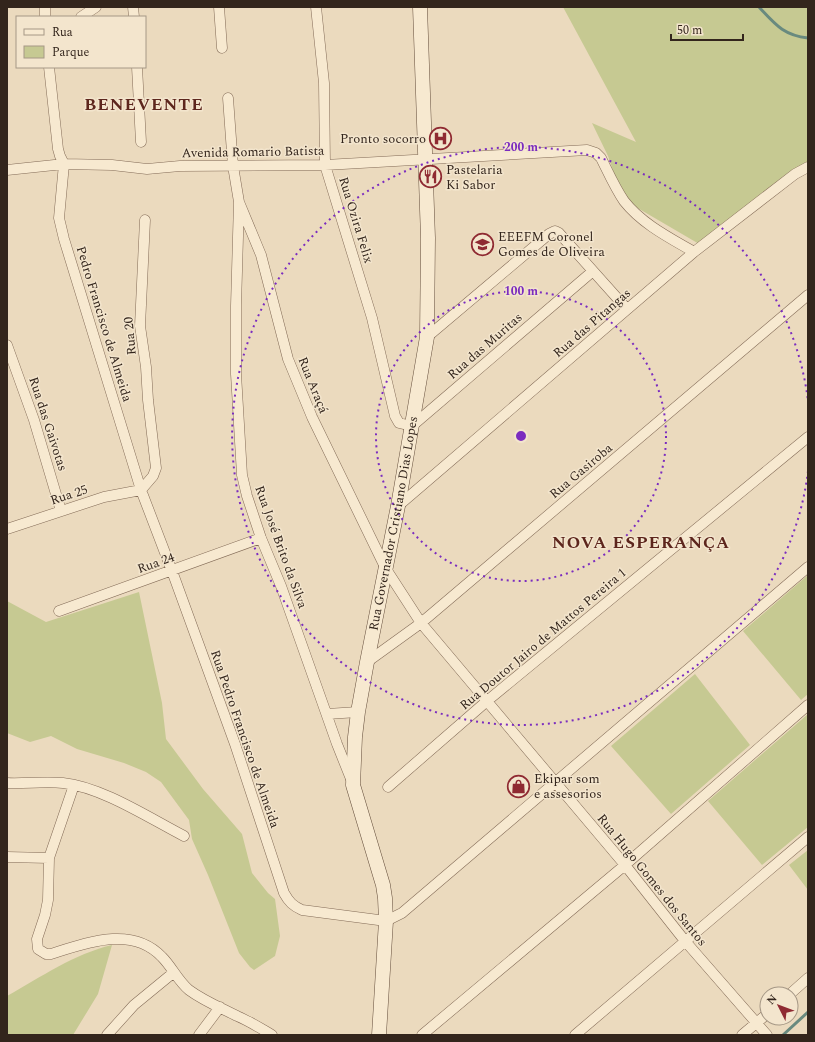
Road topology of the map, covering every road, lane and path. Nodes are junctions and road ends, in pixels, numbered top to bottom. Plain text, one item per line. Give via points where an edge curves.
1 (96, 7) edge
2 (219, 7) edge
3 (316, 7) edge
4 (420, 7) edge
5 (82, 16) edge
6 (222, 48) dead end
7 (49, 68) edge
8 (137, 68) edge
9 (228, 98) dead end
10 (141, 142) dead end
11 (426, 159) junction
12 (64, 164) junction
13 (325, 165) junction
14 (233, 166) junction
15 (808, 167) edge
16 (7, 170) edge
17 (239, 202) junction
18 (145, 220) dead end
19 (694, 252) junction
20 (593, 271) junction
21 (808, 295) edge
22 (627, 309) junction
23 (428, 337) junction
24 (7, 345) edge
25 (412, 426) junction
26 (808, 437) edge
27 (141, 490) junction
28 (398, 506) junction
29 (61, 511) junction
30 (7, 529) edge
31 (261, 538) junction
32 (808, 567) edge
33 (386, 569) junction
34 (172, 571) junction
35 (59, 611) dead end
36 (421, 623) junction
37 (368, 662) junction
38 (488, 701) junction
39 (808, 705) edge
40 (358, 712) junction
41 (327, 714) junction
42 (555, 782) junction
43 (7, 783) edge
44 (74, 785) junction
45 (353, 785) junction
46 (388, 787) dead end
47 (184, 836) dead end
48 (808, 837) edge
49 (7, 857) edge
50 (49, 858) junction
51 (625, 865) junction
52 (386, 920) junction
53 (685, 941) junction
54 (173, 973) junction
55 (808, 978) edge
56 (799, 986) edge
57 (220, 1007) junction
58 (757, 1022) junction
59 (766, 1034) edge
60 (107, 1035) edge
61 (199, 1035) edge
62 (272, 1035) edge
63 (379, 1035) edge
64 (422, 1035) edge
65 (575, 1035) edge
66 (742, 1035) edge

1 - 5 street
2 - 6 street
3 - 13 street, Rua Ozira Felix via 324,83
4 - 11 street, Rua Governador Cristiano Dias Lopes
7 - 12 street via 58,149
8 - 10 street
9 - 14 street, Rua José Brito da Silva
11 - 13 street, Avenida Romario Batista
11 - 19 street, Avenida Romario Batista via 592,151 600,158 624,201 641,218
11 - 23 street, Rua Governador Cristiano Dias Lopes
12 - 14 street, Avenida Romario Batista via 147,169
12 - 16 street, Avenida Romario Batista
12 - 27 street, Pedro Francisco de Almeida via 59,218
13 - 14 street, Avenida Romario Batista
13 - 25 street, Rua Ozira Felix via 372,318 395,416 399,422
14 - 17 street, Rua José Brito da Silva
15 - 19 street, Rua das Pitangas via 795,174
17 - 31 street, Rua José Brito da Silva via 236,306 239,444 242,475
17 - 33 street, Rua Araçá via 261,255 288,359 312,417
18 - 27 street, Rua 20 via 140,326 156,468 154,476
19 - 22 street, Rua das Pitangas
20 - 22 street
20 - 23 street via 555,231
20 - 25 street, Rua das Muritas
21 - 36 street, Rua Gasiroba
22 - 28 street, Rua das Pitangas
23 - 25 street, Rua Governador Cristiano Dias Lopes
24 - 29 street, Rua das Gaivotas via 34,420
25 - 28 street, Rua Governador Cristiano Dias Lopes
26 - 38 street, Rua Doutor Jairo de Mattos Pereira 1
27 - 29 street, Rua 25 via 104,497
27 - 34 street, Rua Pedro Francisco de Almeida
28 - 33 street, Rua Governador Cristiano Dias Lopes
29 - 30 street, Rua 25
31 - 34 street, Rua 24
31 - 41 street, Rua José Brito da Silva via 284,593
32 - 42 street
33 - 36 street, Rua Hugo Gomes dos Santos
33 - 37 street, Rua Governador Cristiano Dias Lopes
34 - 35 street, Rua 24
34 - 52 street, Rua Pedro Francisco de Almeida via 289,902 302,910
36 - 37 street, Rua Gasiroba
36 - 38 street, Rua Hugo Gomes dos Santos
37 - 40 street, Rua Governador Cristiano Dias Lopes
38 - 42 street, Rua Hugo Gomes dos Santos
38 - 46 street, Rua Doutor Jairo de Mattos Pereira 1
39 - 51 street
40 - 41 street
40 - 45 street, Rua Governador Cristiano Dias Lopes
41 - 45 street, Rua José Brito da Silva
42 - 51 street, Rua Hugo Gomes dos Santos
42 - 52 street via 408,908 396,917
43 - 44 street
44 - 47 street via 99,793
44 - 50 street
45 - 52 street, Rua Governador Cristiano Dias Lopes via 383,885
48 - 53 street
49 - 50 street
50 - 54 street via 48,900 37,939 41,952 51,954 101,940 132,940 155,951
51 - 53 street, Rua Hugo Gomes dos Santos
51 - 64 street
52 - 63 street, Rua Governador Cristiano Dias Lopes
53 - 58 street, Rua Hugo Gomes dos Santos
53 - 65 street
54 - 57 street via 188,989
54 - 60 street via 134,1005
55 - 56 street
57 - 61 street
57 - 62 street
58 - 59 street, Rua Hugo Gomes dos Santos
58 - 66 street

